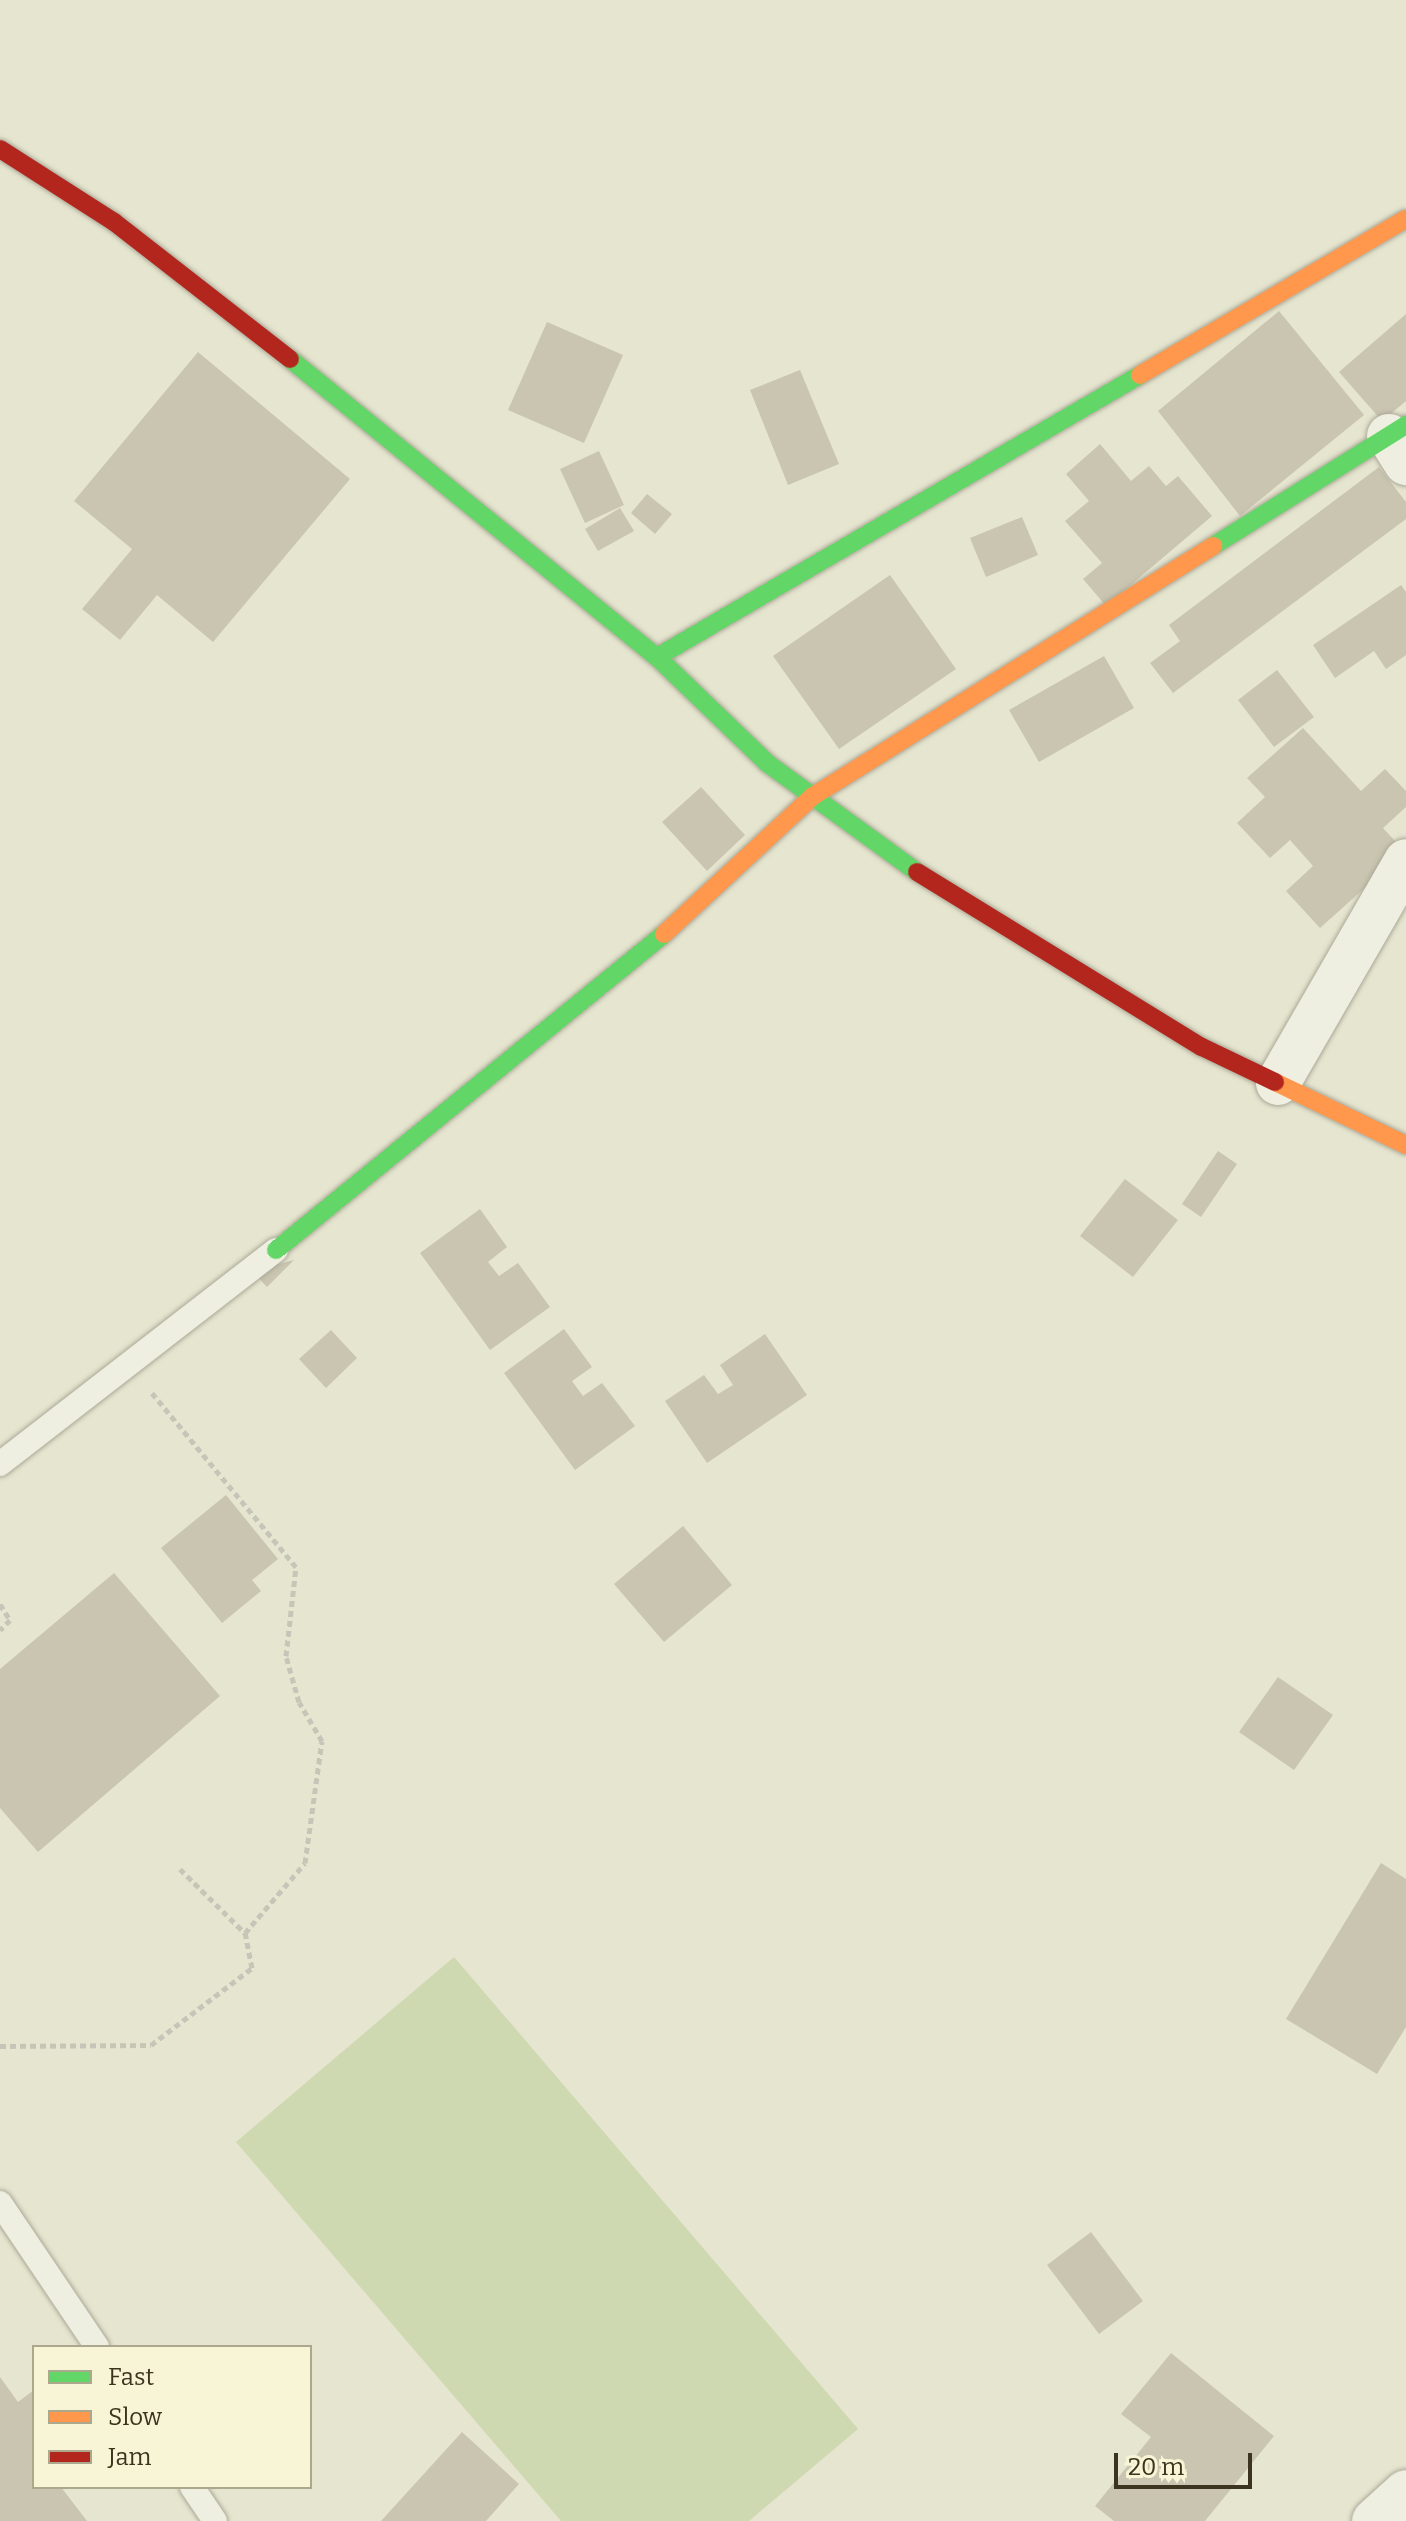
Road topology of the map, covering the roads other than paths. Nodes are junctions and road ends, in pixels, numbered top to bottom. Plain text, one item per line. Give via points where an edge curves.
1 (0, 149) edge
2 (1406, 219) edge
3 (1400, 441) edge
4 (657, 657) junction
5 (813, 796) junction
6 (1406, 861) edge
7 (1278, 1083) junction
8 (1406, 1145) edge
9 (276, 1250) joint
10 (0, 1464) edge
11 (0, 2203) edge
12 (96, 2345) edge
13 (193, 2489) edge
14 (1406, 2492) edge
15 (215, 2521) edge
16 (1374, 2521) edge

1 - 4 street via 114,222 431,469
2 - 4 street
3 - 5 street
4 - 5 street via 767,763
5 - 7 street via 922,876 1202,1047
5 - 9 street via 619,976
6 - 7 street
7 - 8 street
9 - 10 lane
11 - 12 lane
13 - 15 lane
14 - 16 street

